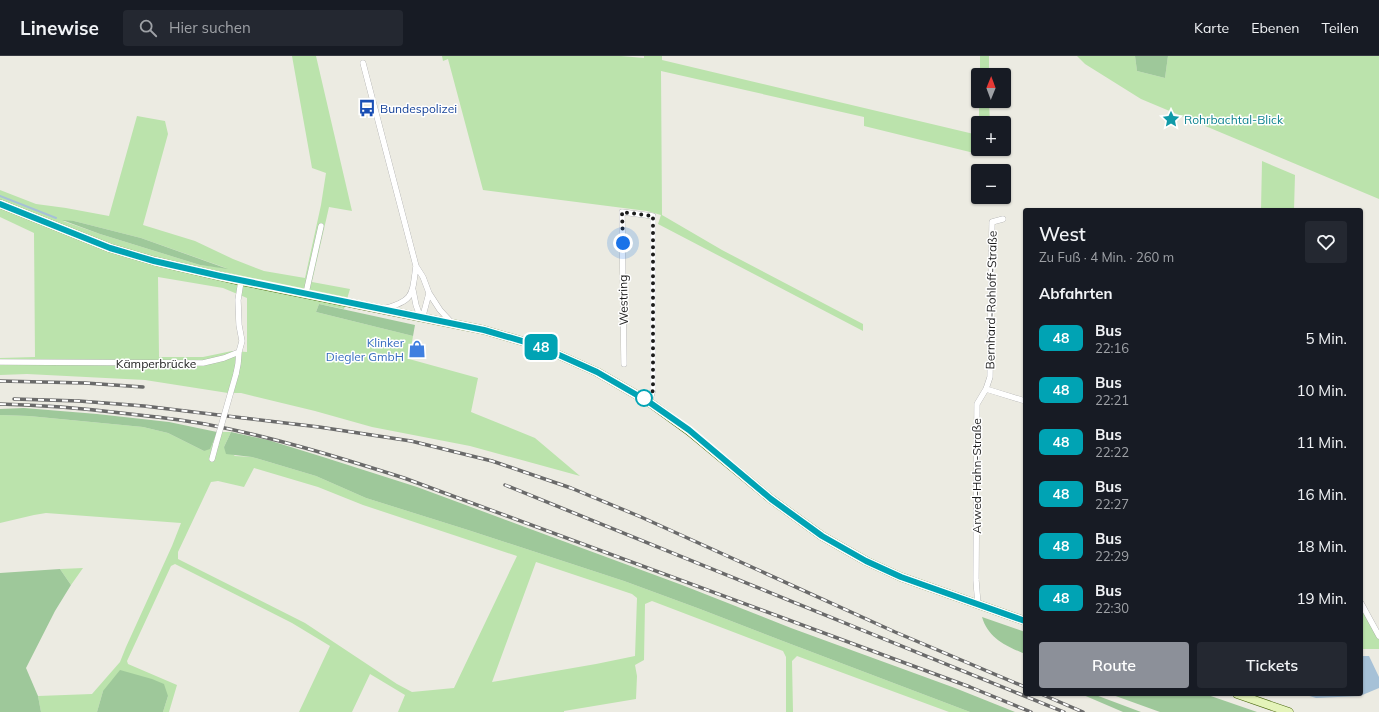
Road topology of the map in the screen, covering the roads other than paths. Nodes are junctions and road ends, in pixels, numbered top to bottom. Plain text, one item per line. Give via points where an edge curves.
1 (363, 63) dead end
2 (0, 204) edge
3 (1003, 219) dead end
4 (321, 226) dead end
5 (416, 266) junction
6 (241, 281) junction
7 (413, 290) junction
8 (306, 293) junction
9 (429, 293) junction
10 (382, 309) junction
11 (420, 316) junction
12 (452, 323) junction
13 (239, 352) junction
14 (0, 362) edge
15 (624, 364) dead end
16 (986, 389) junction
17 (1023, 400) edge
18 (649, 402) junction
19 (212, 459) dead end
20 (978, 605) junction
21 (1363, 607) edge
22 (1023, 620) edge
23 (1379, 636) edge
24 (1243, 696) edge
25 (1290, 712) edge

1 - 5 street
2 - 6 main road via 110,248
3 - 16 street, Bernhard-Rohloff-Straße via 992,222 990,377
4 - 8 street
5 - 7 street
5 - 9 street
6 - 8 main road
6 - 13 street via 238,300 242,341
7 - 10 street via 405,301
7 - 11 street
8 - 10 main road
9 - 11 street via 424,312
9 - 12 street
10 - 11 main road
11 - 12 main road
12 - 18 main road via 539,346 597,372
13 - 14 street, Kämperbrücke via 203,363
13 - 19 street, bridge via 236,374
15 - 18 street, Westring via 622,212 653,216 653,390
16 - 17 street
16 - 20 street, Arwed-Hahn-Straße via 977,404
18 - 20 main road via 689,430 771,499 822,536 894,574
20 - 22 main road
21 - 23 street
24 - 25 main road

